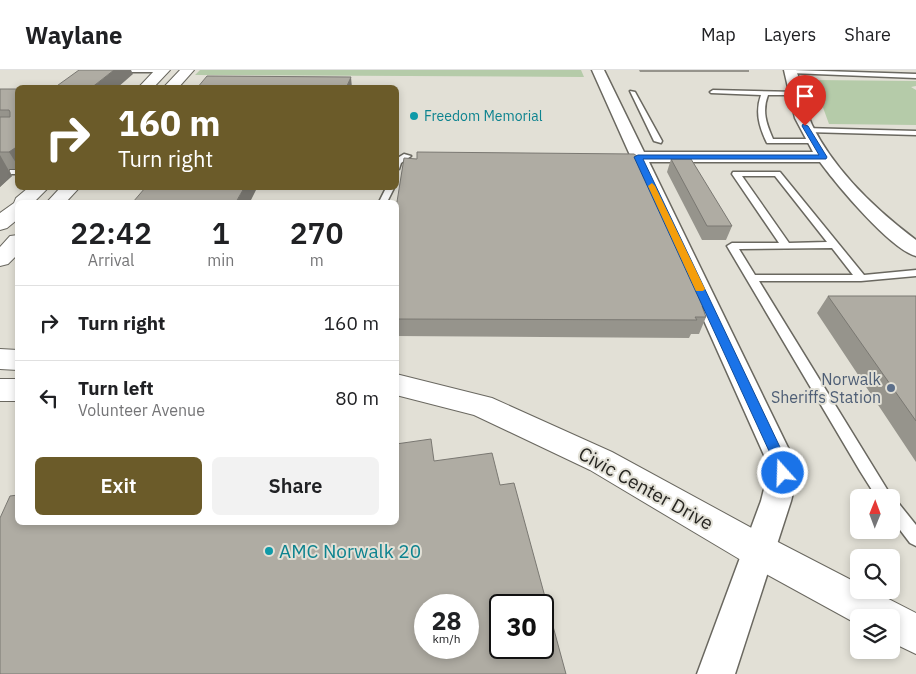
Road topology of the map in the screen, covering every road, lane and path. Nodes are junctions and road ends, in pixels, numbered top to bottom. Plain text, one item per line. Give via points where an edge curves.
1 (188, 70) edge
2 (598, 70) edge
3 (162, 71) edge
4 (791, 71) edge
5 (107, 72) edge
6 (916, 76) edge
7 (147, 85) edge
8 (173, 85) edge
9 (632, 92) dead end
10 (713, 92) dead end
11 (765, 93) junction
12 (797, 93) junction
13 (916, 133) edge
14 (811, 136) junction
15 (642, 151) junction
16 (407, 156) edge
17 (824, 157) junction
18 (399, 161) edge
19 (37, 190) edge
20 (68, 190) edge
21 (25, 200) edge
22 (58, 200) edge
23 (15, 211) edge
24 (0, 224) edge
25 (15, 244) edge
26 (786, 245) junction
27 (836, 245) junction
28 (916, 250) edge
29 (0, 259) edge
30 (916, 273) edge
31 (751, 278) junction
32 (861, 278) junction
33 (0, 359) edge
34 (15, 360) edge
35 (399, 385) edge
36 (0, 390) edge
37 (15, 390) edge
38 (880, 489) edge
39 (900, 514) edge
40 (910, 524) edge
41 (916, 538) edge
42 (759, 551) junction
43 (868, 609) edge
44 (900, 626) edge
45 (916, 634) edge
46 (716, 674) edge

1 - 8 street
2 - 15 street
3 - 5 lane
3 - 7 street
4 - 6 lane
4 - 12 street
9 - 15 lane
10 - 11 lane
11 - 12 lane
11 - 14 lane via 760,107 770,141
12 - 14 street via 804,124
13 - 14 lane
14 - 17 street
15 - 17 street
15 - 42 street via 782,464 782,485
16 - 18 lane
17 - 28 street via 893,233
19 - 21 street
20 - 22 street
23 - 24 street
25 - 29 street
26 - 27 lane
26 - 27 lane via 736,174 777,174
26 - 31 lane via 732,246
27 - 32 lane
30 - 32 lane
31 - 32 lane
31 - 38 lane
33 - 34 street
35 - 42 street, Civic Center Drive via 482,406 601,461
36 - 37 street
39 - 40 lane
40 - 41 lane
42 - 43 street, Civic Center Drive
42 - 46 street
44 - 45 street

